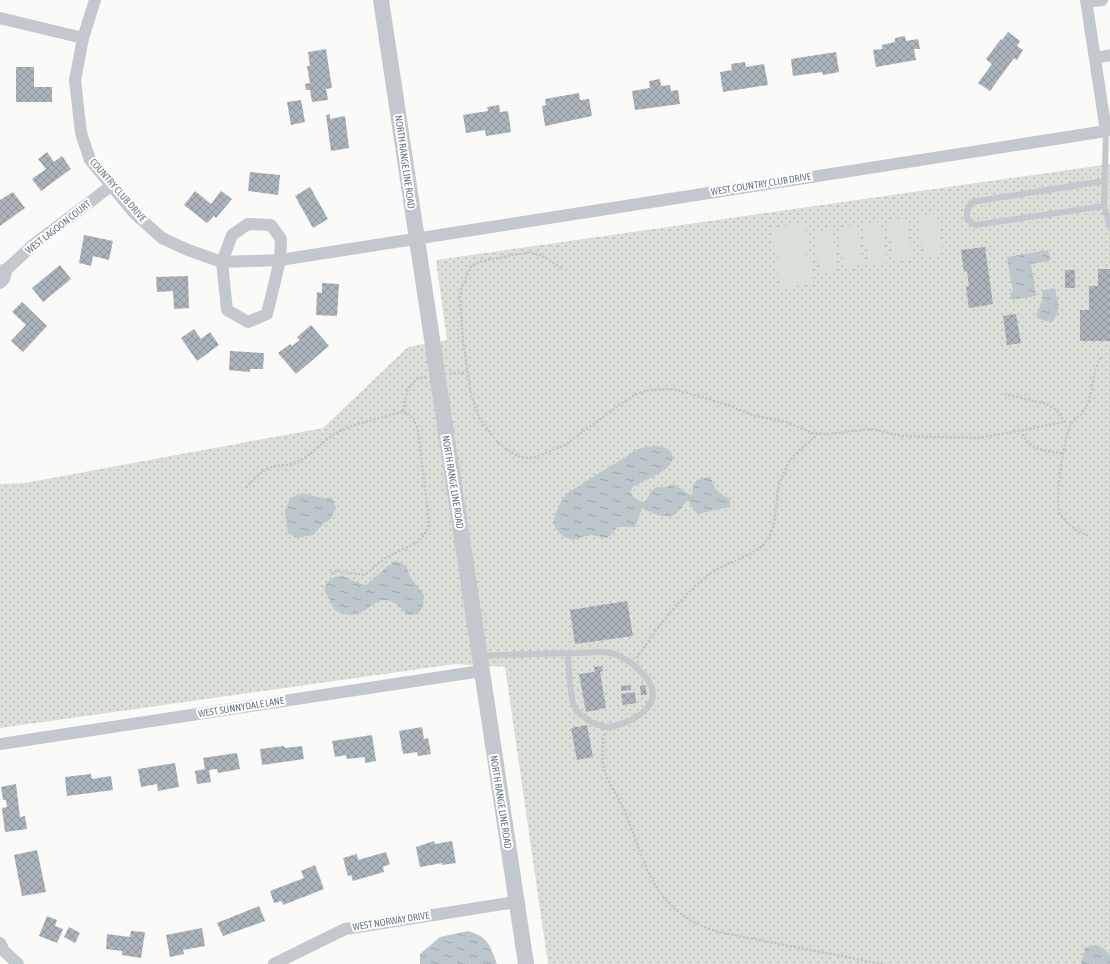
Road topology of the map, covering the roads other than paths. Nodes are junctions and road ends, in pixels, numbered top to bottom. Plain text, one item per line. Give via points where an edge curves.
1 (95, 0) edge
2 (381, 0) edge
3 (1102, 0) edge
4 (1087, 1) edge
5 (0, 18) edge
6 (83, 38) junction
7 (1110, 55) edge
8 (1096, 58) junction
9 (1106, 131) junction
10 (1104, 181) junction
11 (111, 186) junction
12 (1104, 206) junction
13 (1110, 227) edge
14 (416, 238) junction
15 (280, 260) junction
16 (222, 262) junction
17 (3, 270) edge
18 (0, 283) edge
19 (568, 653) junction
20 (480, 664) junction
21 (0, 744) edge
22 (516, 902) junction
23 (2, 947) edge
24 (18, 964) edge
25 (274, 964) edge
26 (526, 964) edge

1 - 6 street, COUNTRY CLUB DRIVE
2 - 14 street, NORTH RANGE LINE ROAD
3 - 4 street
4 - 8 street
5 - 6 street
6 - 11 street, COUNTRY CLUB DRIVE via 75,80 81,133 90,160
7 - 8 street
8 - 9 street
9 - 10 lane
9 - 14 street, WEST COUNTRY CLUB DRIVE
10 - 12 lane
10 - 12 lane via 972,202 967,210 967,220 976,226
11 - 16 street, COUNTRY CLUB DRIVE via 135,214 162,238
11 - 17 street, WEST LAGOON COURT
12 - 13 lane
14 - 15 street, COUNTRY CLUB DRIVE
14 - 20 street, NORTH RANGE LINE ROAD
15 - 16 street, COUNTRY CLUB DRIVE
15 - 16 street via 281,239 271,225 248,224 232,235
15 - 16 street via 267,314 248,322 227,310
17 - 18 street, WEST LAGOON COURT via 4,279
19 - 19 lane via 575,708 591,722 604,727 614,727 634,719 651,704 652,686 647,677 632,664 614,654
19 - 20 lane
20 - 21 street, WEST SUNNYDALE LANE
20 - 22 street, NORTH RANGE LINE ROAD
22 - 25 street, WEST NORWAY DRIVE via 345,929
22 - 26 street, NORTH RANGE LINE ROAD
23 - 24 street

